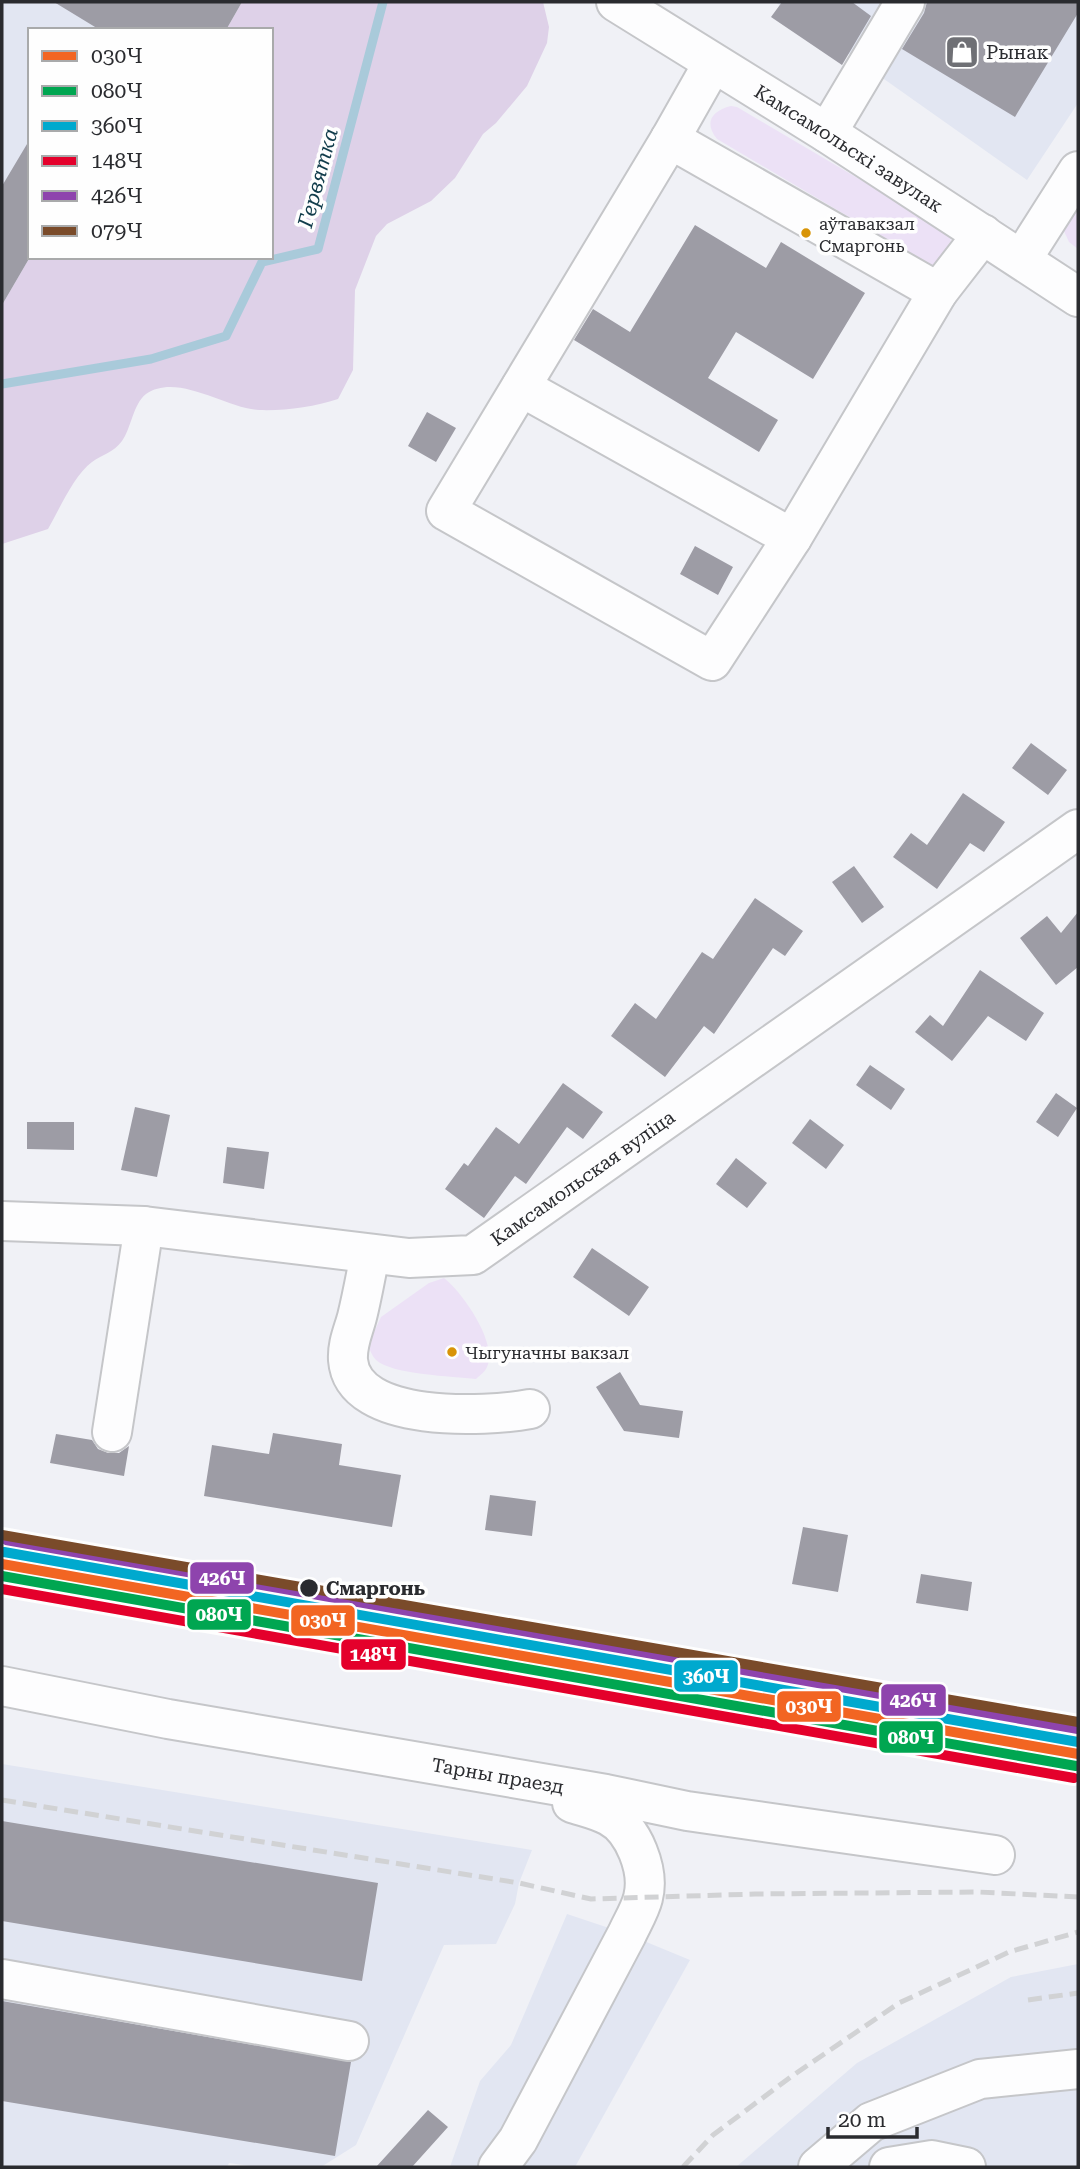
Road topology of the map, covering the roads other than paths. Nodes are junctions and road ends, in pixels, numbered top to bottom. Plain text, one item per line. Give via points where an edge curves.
1 (617, 2) edge
2 (905, 2) edge
3 (713, 63) junction
4 (827, 133) junction
5 (670, 139) junction
6 (1078, 172) edge
7 (983, 234) junction
8 (1022, 259) junction
9 (939, 292) junction
10 (1078, 297) edge
11 (521, 387) junction
12 (792, 538) junction
13 (1078, 829) edge
14 (2, 1221) edge
15 (144, 1226) junction
16 (370, 1254) junction
17 (530, 1409) dead end
18 (112, 1432) dead end
19 (2, 1686) edge
20 (505, 1777) junction
21 (995, 1855) dead end
22 (2, 1979) edge
23 (349, 2041) dead end
24 (1078, 2069) edge
25 (498, 2167) edge
26 (818, 2167) edge
27 (889, 2167) edge
28 (966, 2167) edge

1 - 3 street, Камсамольскі завулак
2 - 4 street
3 - 4 street, Камсамольскі завулак
3 - 5 street
4 - 7 street, Камсамольскі завулак
5 - 9 street
5 - 11 street
6 - 8 street
7 - 8 street, Камсамольскі завулак
7 - 9 street
8 - 10 street, Камсамольскі завулак
9 - 12 street
11 - 12 street
11 - 12 street via 446,511 712,661
13 - 16 street, Камсамольская вуліца via 473,1255 409,1258
14 - 15 street, Камсамольская вуліца
15 - 16 street, Камсамольская вуліца
15 - 18 street
16 - 17 street via 349,1338 348,1362 358,1384 384,1403 412,1409 474,1416
19 - 20 street, Тарны праезд
20 - 21 street, Тарны праезд via 687,1811
20 - 25 street via 609,1816 623,1827 644,1873 644,1888 627,1934 518,2140
22 - 23 street
24 - 26 street via 981,2079 871,2123
27 - 28 street via 932,2160

